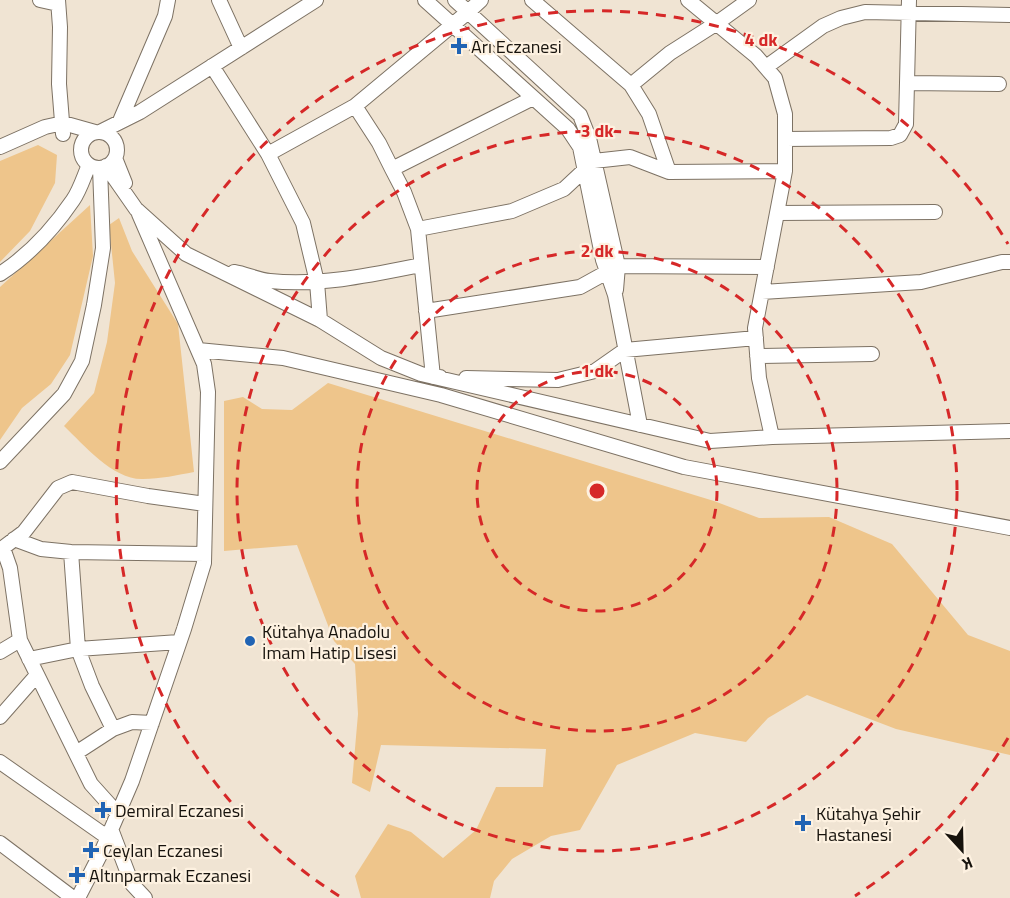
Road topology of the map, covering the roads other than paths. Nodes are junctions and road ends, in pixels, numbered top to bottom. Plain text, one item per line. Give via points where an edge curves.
1 (40, 0) edge
2 (170, 0) edge
3 (316, 0) edge
4 (425, 0) edge
5 (455, 0) edge
6 (481, 0) edge
7 (532, 0) edge
8 (688, 0) edge
9 (749, 0) edge
10 (61, 1) edge
11 (224, 4) edge
12 (909, 6) edge
13 (468, 12) junction
14 (1010, 15) edge
15 (717, 24) junction
16 (453, 26) junction
17 (241, 48) junction
18 (212, 66) junction
19 (765, 67) junction
20 (907, 83) junction
21 (999, 84) dead end
22 (631, 85) junction
23 (533, 98) junction
24 (355, 106) junction
25 (140, 112) junction
26 (120, 121) junction
27 (63, 129) junction
28 (98, 132) junction
29 (785, 139) junction
30 (0, 147) edge
31 (81, 148) junction
32 (268, 154) junction
33 (105, 161) junction
34 (590, 165) junction
35 (392, 169) junction
36 (785, 171) junction
37 (669, 172) junction
38 (136, 209) junction
39 (934, 212) dead end
40 (777, 213) junction
41 (417, 229) junction
42 (1010, 262) edge
43 (421, 265) junction
44 (767, 267) junction
45 (213, 268) junction
46 (613, 269) junction
47 (0, 274) edge
48 (317, 282) junction
49 (762, 292) junction
50 (426, 311) junction
51 (320, 320) junction
52 (756, 338) junction
53 (198, 350) junction
54 (625, 350) junction
55 (872, 354) dead end
56 (757, 356) junction
57 (433, 377) junction
58 (640, 424) junction
59 (1010, 431) edge
60 (772, 437) junction
61 (0, 462) edge
62 (205, 504) junction
63 (1010, 528) edge
64 (14, 539) junction
65 (1, 549) edge
66 (71, 552) junction
67 (204, 554) junction
68 (20, 639) junction
69 (179, 642) junction
70 (78, 649) junction
71 (0, 652) edge
72 (29, 659) junction
73 (36, 676) junction
74 (0, 717) edge
75 (152, 723) junction
76 (113, 729) junction
77 (76, 753) junction
78 (0, 762) edge
79 (118, 814) junction
80 (109, 833) junction
81 (0, 843) edge
82 (73, 898) edge
83 (78, 898) edge
84 (145, 898) edge

1 - 10 street
2 - 26 street
3 - 17 street
4 - 16 street
5 - 13 street
6 - 13 street
7 - 22 street
8 - 15 street
9 - 15 street
10 - 27 street via 59,84
11 - 17 street
12 - 14 street
12 - 19 street via 841,18 823,26
12 - 20 street
13 - 16 street
13 - 34 street via 580,114 589,138
15 - 19 street
15 - 22 street via 670,53
16 - 23 street
16 - 24 street
17 - 18 street
18 - 25 street
18 - 32 street
19 - 29 street via 775,78 785,114
20 - 21 street
20 - 29 street via 906,124 900,135
22 - 37 street via 649,114
23 - 34 street via 568,129
23 - 35 street
24 - 32 street
24 - 35 street
25 - 26 street
25 - 33 street
26 - 28 street
27 - 28 street via 69,123
27 - 30 street via 45,127
27 - 31 street
28 - 31 street via 85,138
28 - 33 street via 111,136
29 - 36 street
31 - 33 street via 82,158
32 - 48 street via 303,223
33 - 38 street
33 - 47 street via 39,242
33 - 61 street via 103,248 82,361 64,394
34 - 37 street via 630,157
34 - 41 street via 564,189 512,211
34 - 46 street
35 - 41 street
36 - 37 street
36 - 40 street
38 - 45 street via 186,254
38 - 53 street
39 - 40 street
40 - 44 street
41 - 43 street
42 - 49 street via 921,282
43 - 48 street via 355,279
43 - 50 street
44 - 46 street
44 - 49 street
45 - 48 street via 268,281
45 - 51 street
46 - 50 street via 580,287
46 - 54 street
48 - 51 street
49 - 52 street
50 - 57 street
51 - 57 street via 381,358
52 - 54 street
52 - 56 street
53 - 62 street via 208,393
53 - 63 street via 283,358 441,395 684,467
54 - 57 street via 595,371 558,380
54 - 58 street
55 - 56 street
56 - 60 street
57 - 58 street
58 - 60 street via 710,441
59 - 60 street
62 - 64 street via 72,482 58,488
62 - 67 street
64 - 65 street
64 - 66 street via 41,549
65 - 68 street via 10,568
66 - 67 street
66 - 70 street
67 - 69 street
68 - 71 street
68 - 72 street
69 - 70 street
69 - 75 street
70 - 72 street
70 - 76 street
72 - 73 street
73 - 74 street
73 - 77 street
75 - 76 street via 132,722
75 - 79 street
76 - 77 street
77 - 79 street via 91,784
78 - 80 street
79 - 80 street
80 - 83 street
80 - 84 street via 132,884
81 - 82 street

